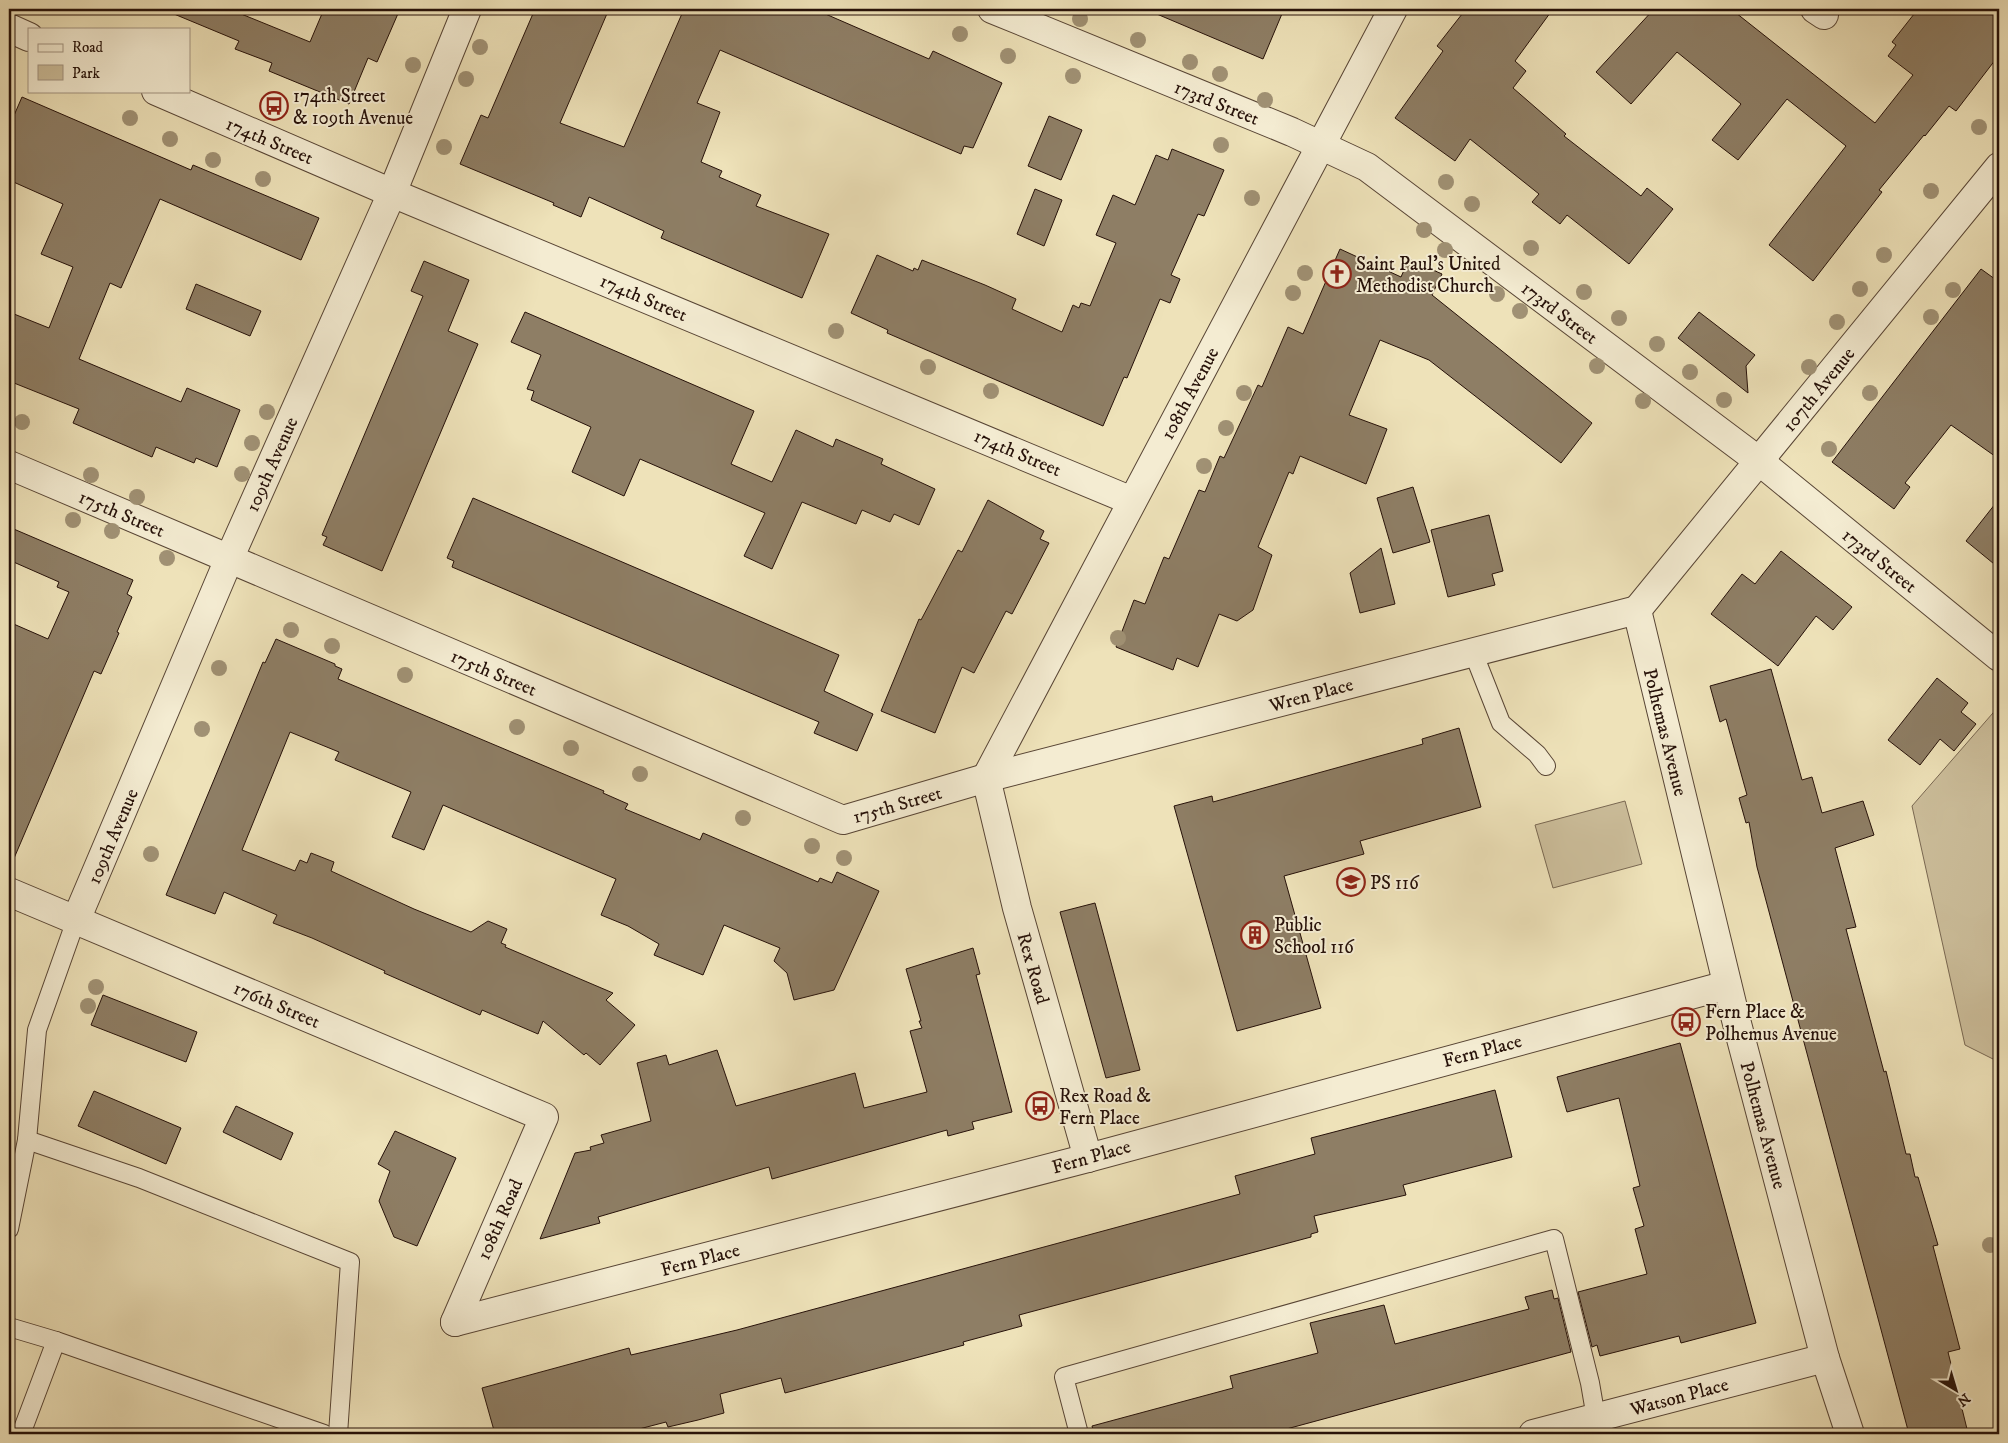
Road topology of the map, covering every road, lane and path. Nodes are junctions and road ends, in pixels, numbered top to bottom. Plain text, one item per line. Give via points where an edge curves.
1 (467, 9) edge
2 (992, 9) edge
3 (1393, 9) edge
4 (9, 28) edge
5 (28, 37) edge
6 (158, 92) edge
7 (1320, 145) junction
8 (1999, 167) edge
9 (392, 193) junction
10 (1758, 461) junction
11 (9, 464) edge
12 (1132, 500) junction
13 (229, 559) junction
14 (1636, 610) junction
15 (1473, 652) junction
16 (1999, 657) edge
17 (1546, 766) dead end
18 (986, 778) junction
19 (9, 892) edge
20 (76, 920) junction
21 (1727, 985) junction
22 (544, 1116) joint
23 (27, 1140) junction
24 (1088, 1158) junction
25 (9, 1229) edge
26 (455, 1322) joint
27 (9, 1327) edge
28 (56, 1341) junction
29 (1825, 1358) junction
30 (1596, 1418) junction
31 (22, 1434) edge
32 (324, 1434) edge
33 (338, 1434) edge
34 (1079, 1434) edge
35 (1533, 1434) edge
36 (1850, 1434) edge

1 - 9 street, 109th Avenue
2 - 7 street, 173rd Street
3 - 7 street, 108th Avenue
4 - 5 street
6 - 9 street, 174th Street
7 - 10 street, 173rd Street via 1367,167
7 - 12 street, 108th Avenue
8 - 10 street, 107th Avenue
9 - 12 street, 174th Street
9 - 13 street, 109th Avenue
10 - 14 street, 107th Avenue
10 - 16 street, 173rd Street
11 - 13 street, 175th Street
12 - 18 street, 108th Avenue
13 - 18 street, 175th Street via 843,820
13 - 20 street, 109th Avenue
14 - 15 street, Wren Place
14 - 21 street, Polhemas Avenue
15 - 17 lane via 1500,723
15 - 18 street, Wren Place
18 - 24 street, Rex Road via 1017,908
19 - 20 street, 176th Street
20 - 22 street, 176th Street
20 - 23 lane via 37,1030
21 - 24 street, Fern Place
21 - 29 street, Polhemas Avenue
22 - 26 street, 108th Road
23 - 25 lane
23 - 33 lane via 139,1178 350,1262
24 - 26 street, Fern Place
27 - 28 lane
28 - 31 lane
28 - 32 lane
29 - 30 street, Watson Place
29 - 36 street, Polhemas Avenue
30 - 34 lane via 1554,1239 1064,1377
30 - 35 street, Watson Place

